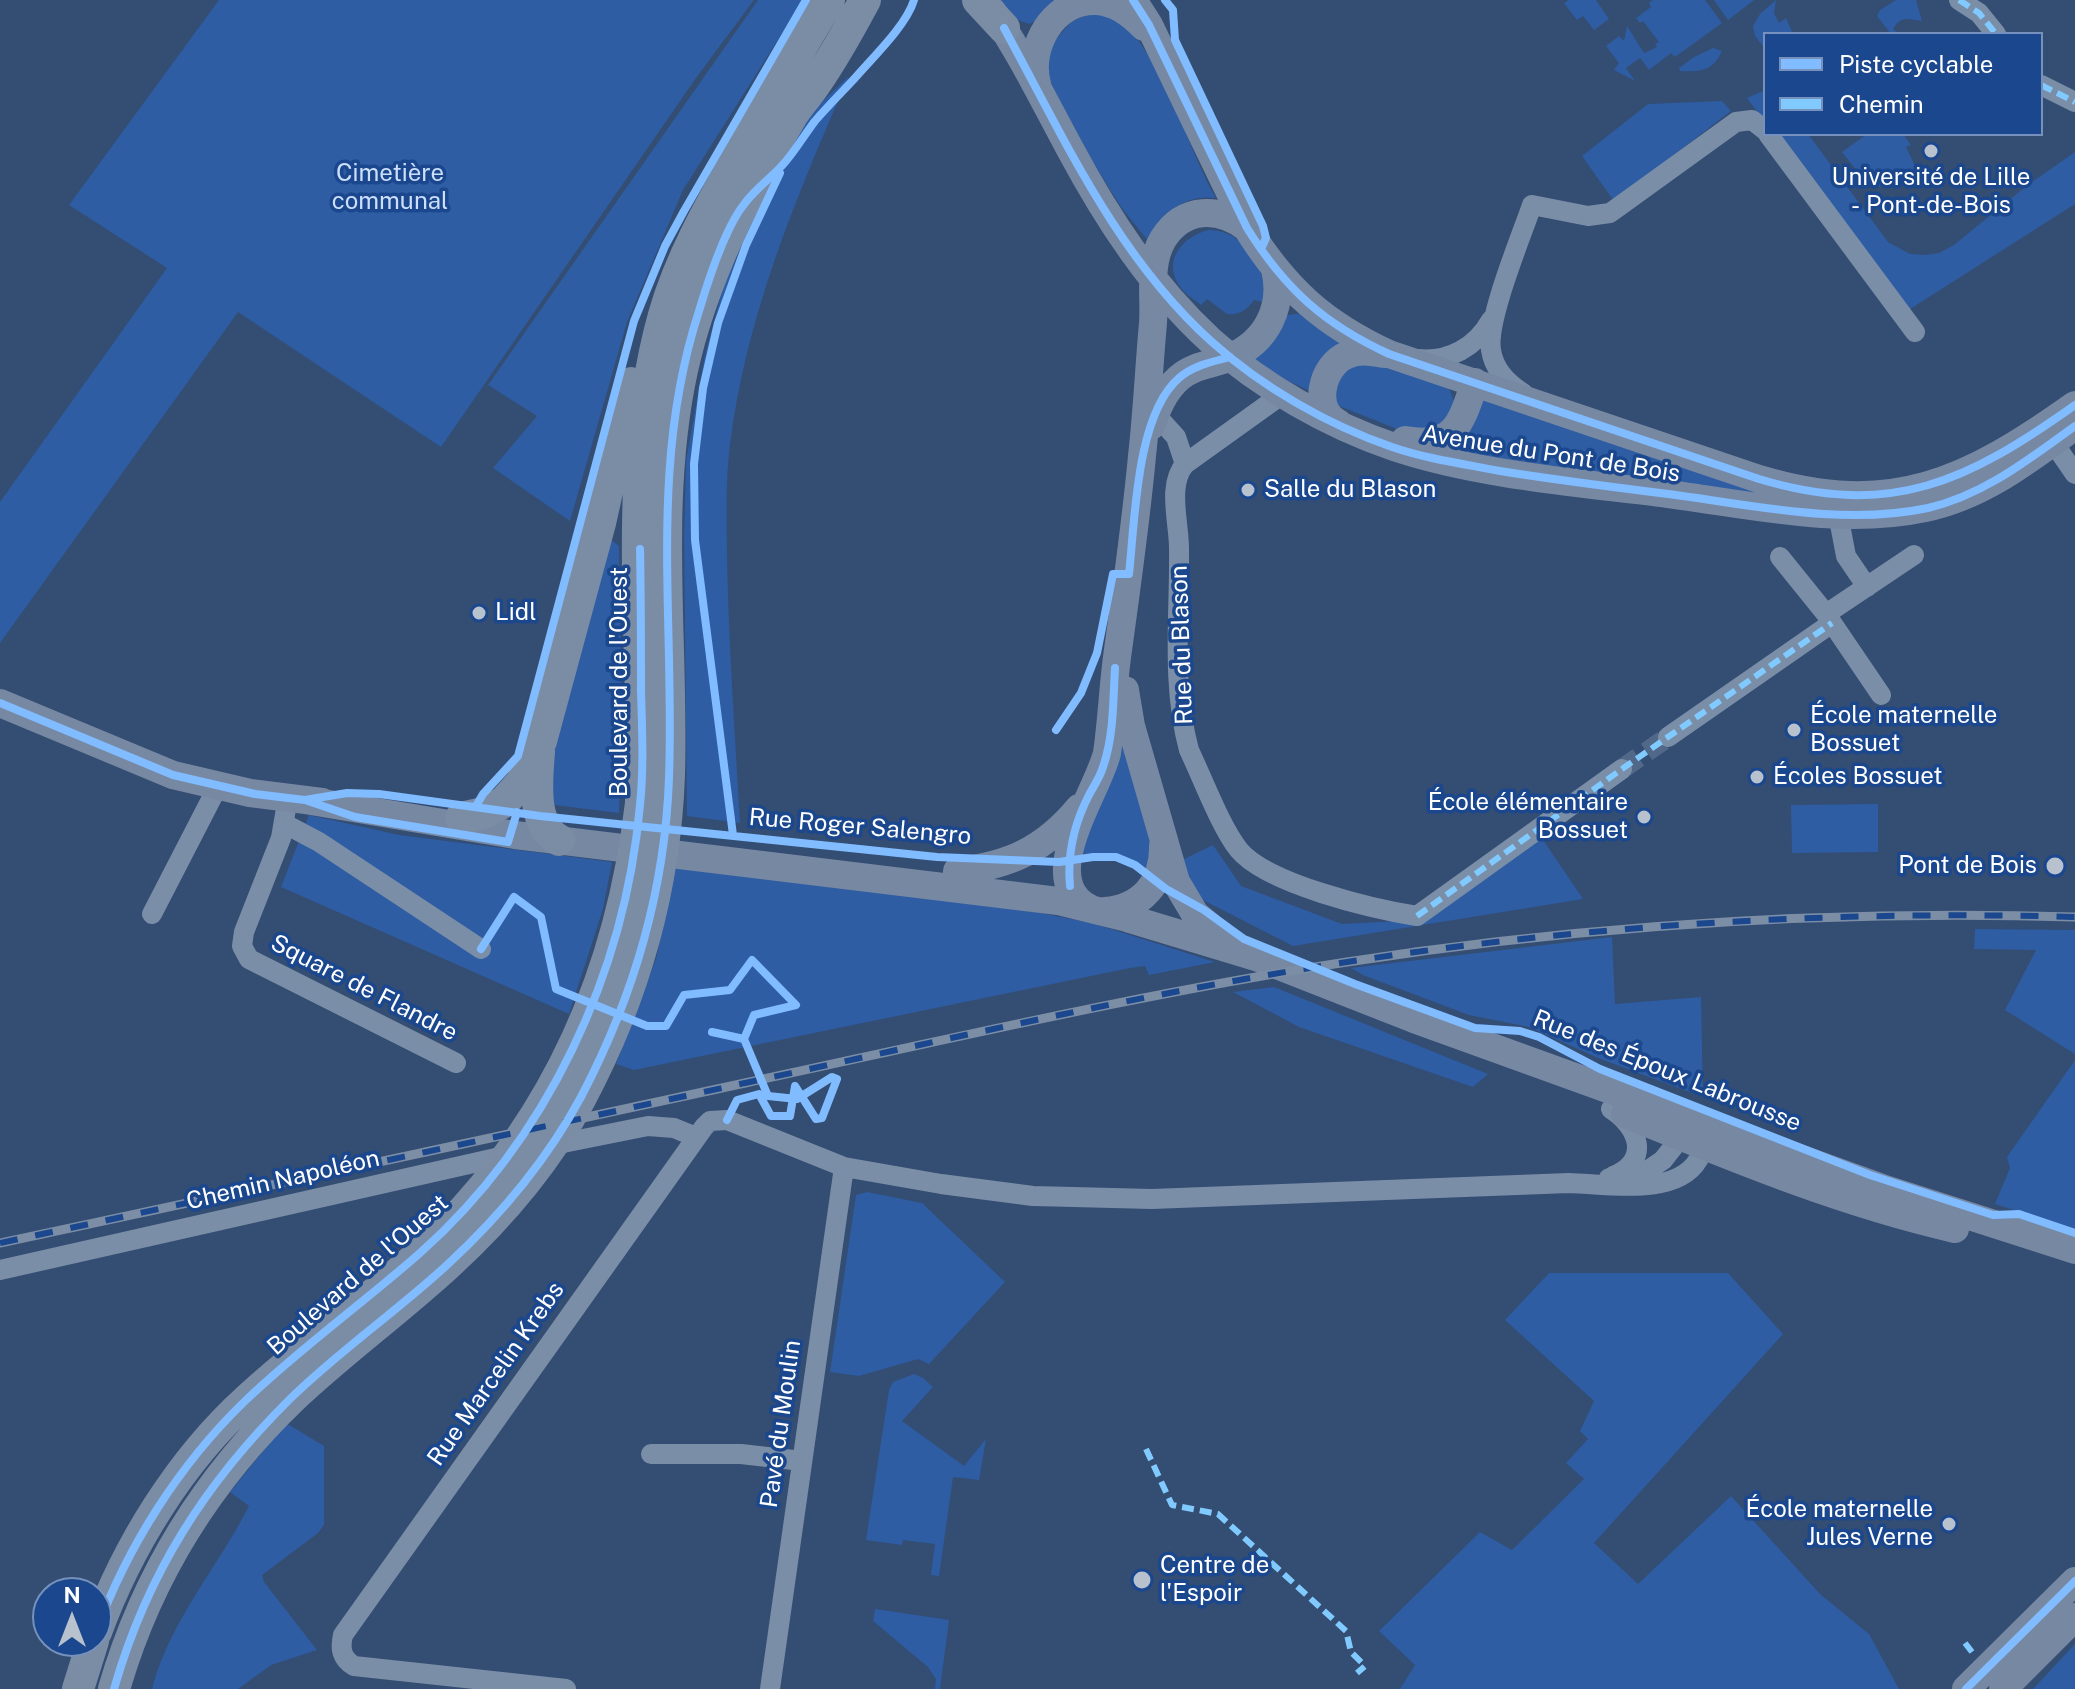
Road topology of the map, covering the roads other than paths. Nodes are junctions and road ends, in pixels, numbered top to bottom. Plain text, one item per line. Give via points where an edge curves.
1 (829, 0) edge
2 (849, 0) edge
3 (865, 0) edge
4 (885, 0) edge
5 (978, 0) edge
6 (985, 0) edge
7 (1133, 0) edge
8 (1959, 0) edge
9 (1973, 0) edge
10 (1985, 0) edge
11 (1004, 28) junction
12 (1995, 32) edge
13 (1996, 32) edge
14 (1996, 32) edge
15 (1157, 43) junction
16 (2043, 86) edge
17 (1039, 92) junction
18 (806, 96) junction
19 (2075, 102) edge
20 (1763, 129) edge
21 (1769, 136) edge
22 (1247, 228) junction
23 (696, 232) junction
24 (1275, 269) junction
25 (1154, 280) junction
26 (1496, 310) junction
27 (1490, 332) junction
28 (1915, 332) dead end
29 (1389, 354) junction
30 (1230, 357) junction
31 (1475, 382) junction
32 (1284, 393) junction
33 (2075, 405) edge
34 (1155, 414) junction
35 (1334, 421) junction
36 (1612, 429) junction
37 (2057, 432) edge
38 (1143, 454) junction
39 (1185, 464) junction
40 (2075, 474) edge
41 (1838, 514) junction
42 (1914, 555) dead end
43 (1780, 557) dead end
44 (1867, 587) junction
45 (1829, 619) junction
46 (1122, 625) junction
47 (1881, 695) dead end
48 (0, 703) edge
49 (1668, 737) tunnel mouth
50 (541, 741) junction
51 (1622, 769) tunnel mouth
52 (218, 786) junction
53 (1089, 795) junction
54 (292, 807) junction
55 (461, 818) junction
56 (551, 834) junction
57 (1162, 837) junction
58 (683, 850) junction
59 (957, 871) junction
60 (872, 879) joint
61 (1070, 886) junction
62 (1136, 903) junction
63 (1095, 910) junction
64 (152, 914) dead end
65 (481, 949) dead end
66 (1243, 950) junction
67 (1414, 1019) junction
68 (456, 1063) dead end
69 (1611, 1109) junction
70 (1697, 1136) junction
71 (696, 1137) junction
72 (844, 1167) junction
73 (1609, 1178) junction
74 (1569, 1183) junction
75 (2075, 1250) edge
76 (2075, 1264) edge
77 (0, 1270) edge
78 (651, 1454) dead end
79 (802, 1461) junction
80 (2075, 1581) edge
81 (112, 1599) edge
82 (2075, 1617) edge
83 (88, 1657) edge
84 (78, 1689) edge
85 (114, 1689) edge
86 (566, 1689) edge
87 (770, 1689) edge
88 (1966, 1689) edge
89 (2003, 1689) edge

1 - 23 main road, Boulevard de l'Ouest
2 - 18 main road via 812,66
3 - 18 main road, Boulevard de l'Ouest
4 - 18 main road
5 - 11 main road
6 - 11 main road, Avenue du Pont de Bois
7 - 15 main road, Avenue du Pont de Bois
8 - 12 street
9 - 13 street
10 - 14 street
11 - 17 main road, Avenue du Pont de Bois
15 - 17 main road via 1118,7 1080,3 1057,15 1041,36 1034,68
15 - 22 main road, Avenue du Pont de Bois
16 - 19 street
17 - 25 main road, Avenue du Pont de Bois via 1108,216
18 - 85 main road, Boulevard de l'Ouest via 727,238 682,371 667,474 670,743 664,843 647,929 609,1039 561,1131 490,1223 293,1397 236,1457 161,1567
20 - 26 street via 1752,120 1736,122 1610,213 1588,216 1532,205
21 - 28 street
22 - 24 main road, Avenue du Pont de Bois
22 - 25 main road via 1208,212 1177,224 1162,241
23 - 50 main road via 671,273 642,348
23 - 81 main road, Boulevard de l'Ouest via 665,312 645,419 640,507 642,771 636,841 613,949 580,1033 521,1139 467,1206 421,1252 244,1402 211,1438 143,1534
24 - 25 main road via 1264,316 1252,327 1234,332 1210,324
24 - 29 main road, Avenue du Pont de Bois via 1321,315
24 - 30 main road, Rue du Blason via 1278,290 1272,319 1261,335
25 - 30 main road, Avenue du Pont de Bois
25 - 38 main road, Rue du Blason
26 - 27 street
26 - 29 street via 1480,336 1455,354 1437,359
27 - 31 street
27 - 36 street, Avenue du Pont de Bois via 1491,354 1504,378 1524,394
29 - 31 main road, Avenue du Pont de Bois
29 - 35 main road, Avenue du Pont de Bois via 1354,352 1330,368 1322,393
30 - 32 main road, Avenue du Pont de Bois
30 - 34 main road, Rue du Blason via 1180,377
31 - 35 main road, Avenue du Pont de Bois via 1459,425 1438,441 1406,441
31 - 36 main road, Avenue du Pont de Bois
32 - 35 main road, Avenue du Pont de Bois
32 - 39 street
33 - 37 main road, Avenue du Pont de Bois
34 - 38 main road, Rue du Blason
34 - 39 street via 1176,437
35 - 41 main road, Avenue du Pont de Bois via 1392,447 1456,463 1567,482
36 - 37 main road, Avenue du Pont de Bois via 1780,486 1869,495 1964,474
37 - 40 street
37 - 41 main road, Avenue du Pont de Bois via 2000,479 1946,503 1892,514
38 - 46 main road, Rue du Blason
39 - 51 street, Rue du Blason via 1176,494 1183,720 1189,750 1232,841 1245,857 1356,905 1417,916
41 - 44 street via 1846,556
42 - 44 street
43 - 45 street
44 - 45 street
45 - 47 street
45 - 49 street
46 - 53 main road, Rue du Blason via 1107,753
46 - 57 main road, Rue du Blason via 1128,716
48 - 52 main road, Rue Roger Salengro via 173,775
50 - 55 main road via 521,783 504,802
50 - 56 main road via 540,816
52 - 54 main road, Rue Roger Salengro
52 - 64 street
53 - 59 main road, Rue du Blason via 1037,848 995,865
53 - 61 main road, Rue du Blason via 1072,840
54 - 55 main road, Rue Roger Salengro
54 - 56 main road, Rue Roger Salengro
54 - 65 street via 319,842
54 - 68 street, Square de Flandre via 244,932 242,946 249,959
55 - 56 main road, Rue Roger Salengro
56 - 58 main road, Rue Roger Salengro
57 - 62 main road, Rue du Blason via 1159,875
57 - 66 main road, Rue du Blason via 1184,900 1201,920
58 - 59 main road, Rue Roger Salengro
58 - 60 main road, Rue Roger Salengro
59 - 61 main road, Rue des Époux Labrousse
60 - 63 main road, Rue des Époux Labrousse
61 - 62 main road, Rue des Époux Labrousse
61 - 63 main road via 1077,901
62 - 63 main road
62 - 66 main road, Rue des Époux Labrousse
63 - 66 main road, Rue des Époux Labrousse
66 - 67 main road, Rue des Époux Labrousse
67 - 69 main road, Rue des Époux Labrousse
67 - 70 main road, Rue des Époux Labrousse
69 - 70 main road, Rue des Époux Labrousse
69 - 73 street, Rue des Époux Labrousse via 1631,1124 1637,1147 1625,1169
70 - 73 street via 1647,1171
70 - 74 street via 1691,1171 1679,1180
70 - 75 main road, Rue des Époux Labrousse
70 - 76 main road, Rue des Époux Labrousse via 1890,1214
71 - 72 street via 710,1121 727,1120
71 - 77 street, Chemin Napoléon via 648,1126 577,1139
71 - 86 street, Rue Marcelin Krebs via 341,1643 344,1657 354,1666
72 - 74 street via 989,1191 1095,1199
72 - 79 street, Pavé du Moulin
73 - 74 street
78 - 79 street via 741,1454
79 - 87 street, Pavé du Moulin
80 - 88 main road
82 - 89 main road
83 - 84 main road

